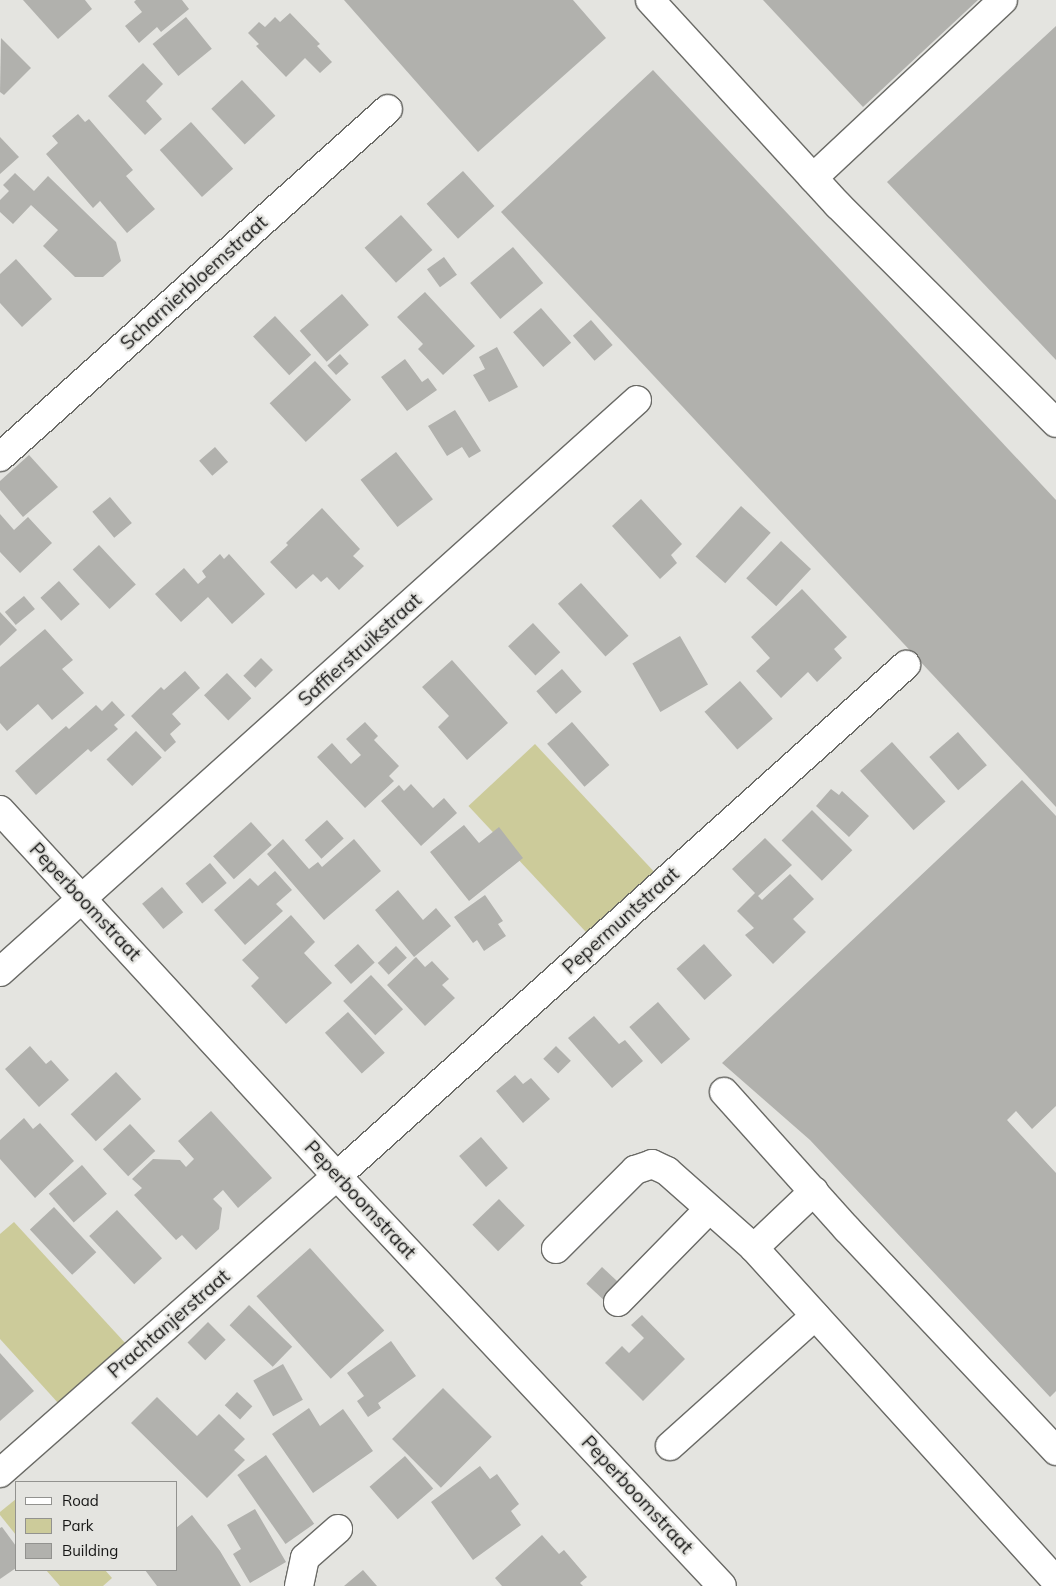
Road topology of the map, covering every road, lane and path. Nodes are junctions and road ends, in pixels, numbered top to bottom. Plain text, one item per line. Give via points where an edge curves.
1 (650, 0) edge
2 (1003, 0) edge
3 (388, 109) dead end
4 (813, 178) junction
5 (638, 400) dead end
6 (1056, 423) edge
7 (0, 457) edge
8 (906, 665) dead end
9 (0, 810) edge
10 (82, 900) junction
11 (0, 972) edge
12 (724, 1092) dead end
13 (337, 1176) junction
14 (814, 1191) junction
15 (709, 1209) junction
16 (754, 1248) junction
17 (556, 1249) dead end
18 (618, 1302) dead end
19 (815, 1316) junction
20 (670, 1446) dead end
21 (1056, 1451) edge
22 (0, 1473) edge
23 (338, 1529) dead end
24 (1056, 1581) edge
25 (299, 1586) edge
26 (722, 1586) edge
27 (1050, 1586) edge

1 - 4 street
2 - 4 street
3 - 7 street, Scharnierbloemstraat
4 - 6 street
5 - 10 street, Saffierstruikstraat
8 - 13 street, Pepermuntstraat
9 - 10 street, Peperboomstraat
10 - 11 street, Saffierstruikstraat
10 - 13 street, Peperboomstraat
12 - 14 street
13 - 22 street, Prachtanjerstraat
13 - 26 street, Peperboomstraat
14 - 16 street
14 - 21 street
15 - 16 street
15 - 17 street via 667,1171 652,1164 635,1170
15 - 18 street
16 - 19 street
19 - 20 street
19 - 24 street
23 - 25 street via 305,1558
24 - 27 street

